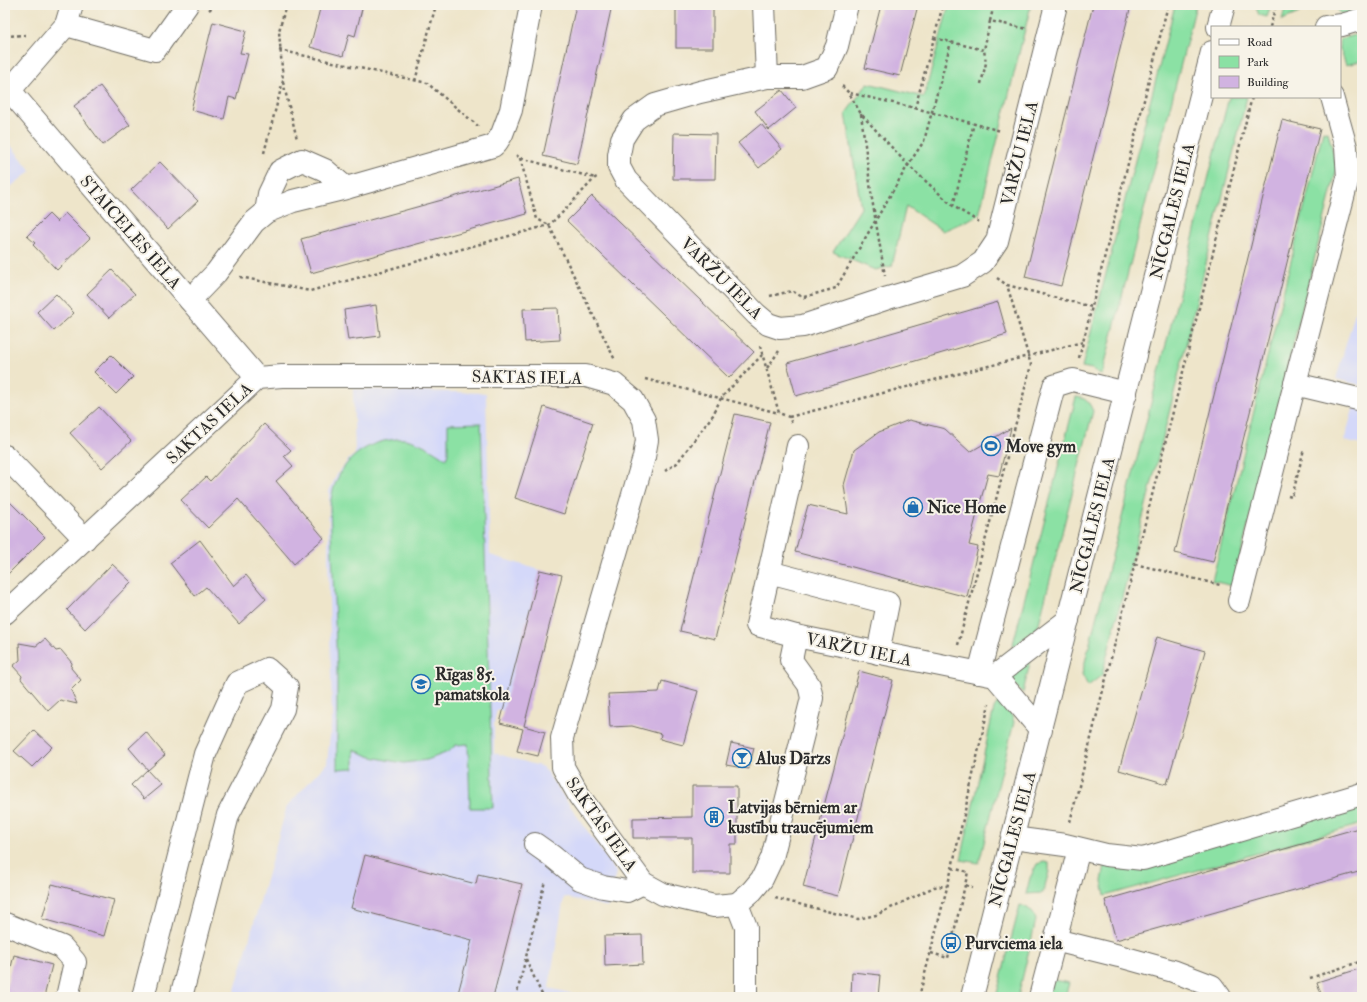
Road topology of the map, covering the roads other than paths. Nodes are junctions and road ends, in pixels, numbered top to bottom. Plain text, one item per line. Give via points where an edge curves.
1 (186, 5) edge
2 (531, 5) edge
3 (764, 5) edge
4 (847, 5) edge
5 (1056, 5) edge
6 (1224, 5) edge
7 (69, 15) edge
8 (1362, 19) edge
9 (1218, 26) edge
10 (1334, 26) edge
11 (1211, 56) edge
12 (767, 78) junction
13 (7, 88) edge
14 (1332, 98) edge
15 (346, 188) junction
16 (266, 212) junction
17 (190, 300) junction
18 (257, 378) junction
19 (1295, 384) junction
20 (1126, 393) junction
21 (1362, 400) edge
22 (798, 446) road end
23 (5, 456) edge
24 (85, 539) junction
25 (769, 572) junction
26 (1241, 596) road end
27 (5, 613) edge
28 (1068, 620) junction
29 (796, 636) junction
30 (878, 653) junction
31 (987, 674) junction
32 (1041, 730) junction
33 (1362, 794) edge
34 (1013, 838) junction
35 (535, 844) dead end
36 (1072, 847) junction
37 (643, 883) junction
38 (744, 898) junction
39 (5, 924) edge
40 (1055, 940) junction
41 (67, 997) edge
42 (143, 997) edge
43 (181, 997) edge
44 (746, 997) edge
45 (972, 997) edge
46 (1040, 997) edge
47 (1220, 997) edge

1 - 7 street via 155,50
2 - 15 street via 511,110 502,134 493,146
3 - 12 street
4 - 12 street via 837,46 827,68 802,77
5 - 12 street, VARŽU IELA via 997,241 983,262 962,276 803,326 780,328 768,324 756,314 626,180 619,167 622,140 634,120 655,105 700,92
6 - 9 street
7 - 13 street
8 - 10 street
11 - 20 street, NĪCGALES IELA
13 - 17 street, STAICELES IELA
14 - 19 street via 1346,147 1348,178
15 - 16 street via 293,201
15 - 16 street via 325,170 302,160 280,171 269,194
16 - 17 street via 254,222 216,273
17 - 18 street, STAICELES IELA
18 - 24 street, SAKTAS IELA
18 - 37 street, SAKTAS IELA via 586,376 614,384 633,400 644,420 647,440 644,457 562,738 563,767 580,797
19 - 21 street
19 - 26 street
20 - 28 street, NĪCGALES IELA
20 - 31 street via 1073,380 1054,386
22 - 25 street
23 - 24 street
24 - 27 street, SAKTAS IELA
25 - 29 street via 757,625
25 - 30 street via 888,603
28 - 31 street
28 - 32 street, NĪCGALES IELA
29 - 30 street, VARŽU IELA
29 - 38 street, VARŽU IELA via 791,660 809,685 812,698 772,858 762,879
30 - 31 street, VARŽU IELA
31 - 32 street
32 - 34 street, NĪCGALES IELA
33 - 36 street via 1143,859 1106,855
34 - 36 street
34 - 45 street, NĪCGALES IELA
35 - 37 street via 580,879 603,888 627,891
36 - 40 street
37 - 38 street, SAKTAS IELA via 663,894 714,906
38 - 44 street
39 - 41 street via 62,947 76,962
40 - 46 street
40 - 47 street via 1173,971 1212,986
42 - 43 street via 205,754 238,683 267,669 287,687 283,709 228,815

